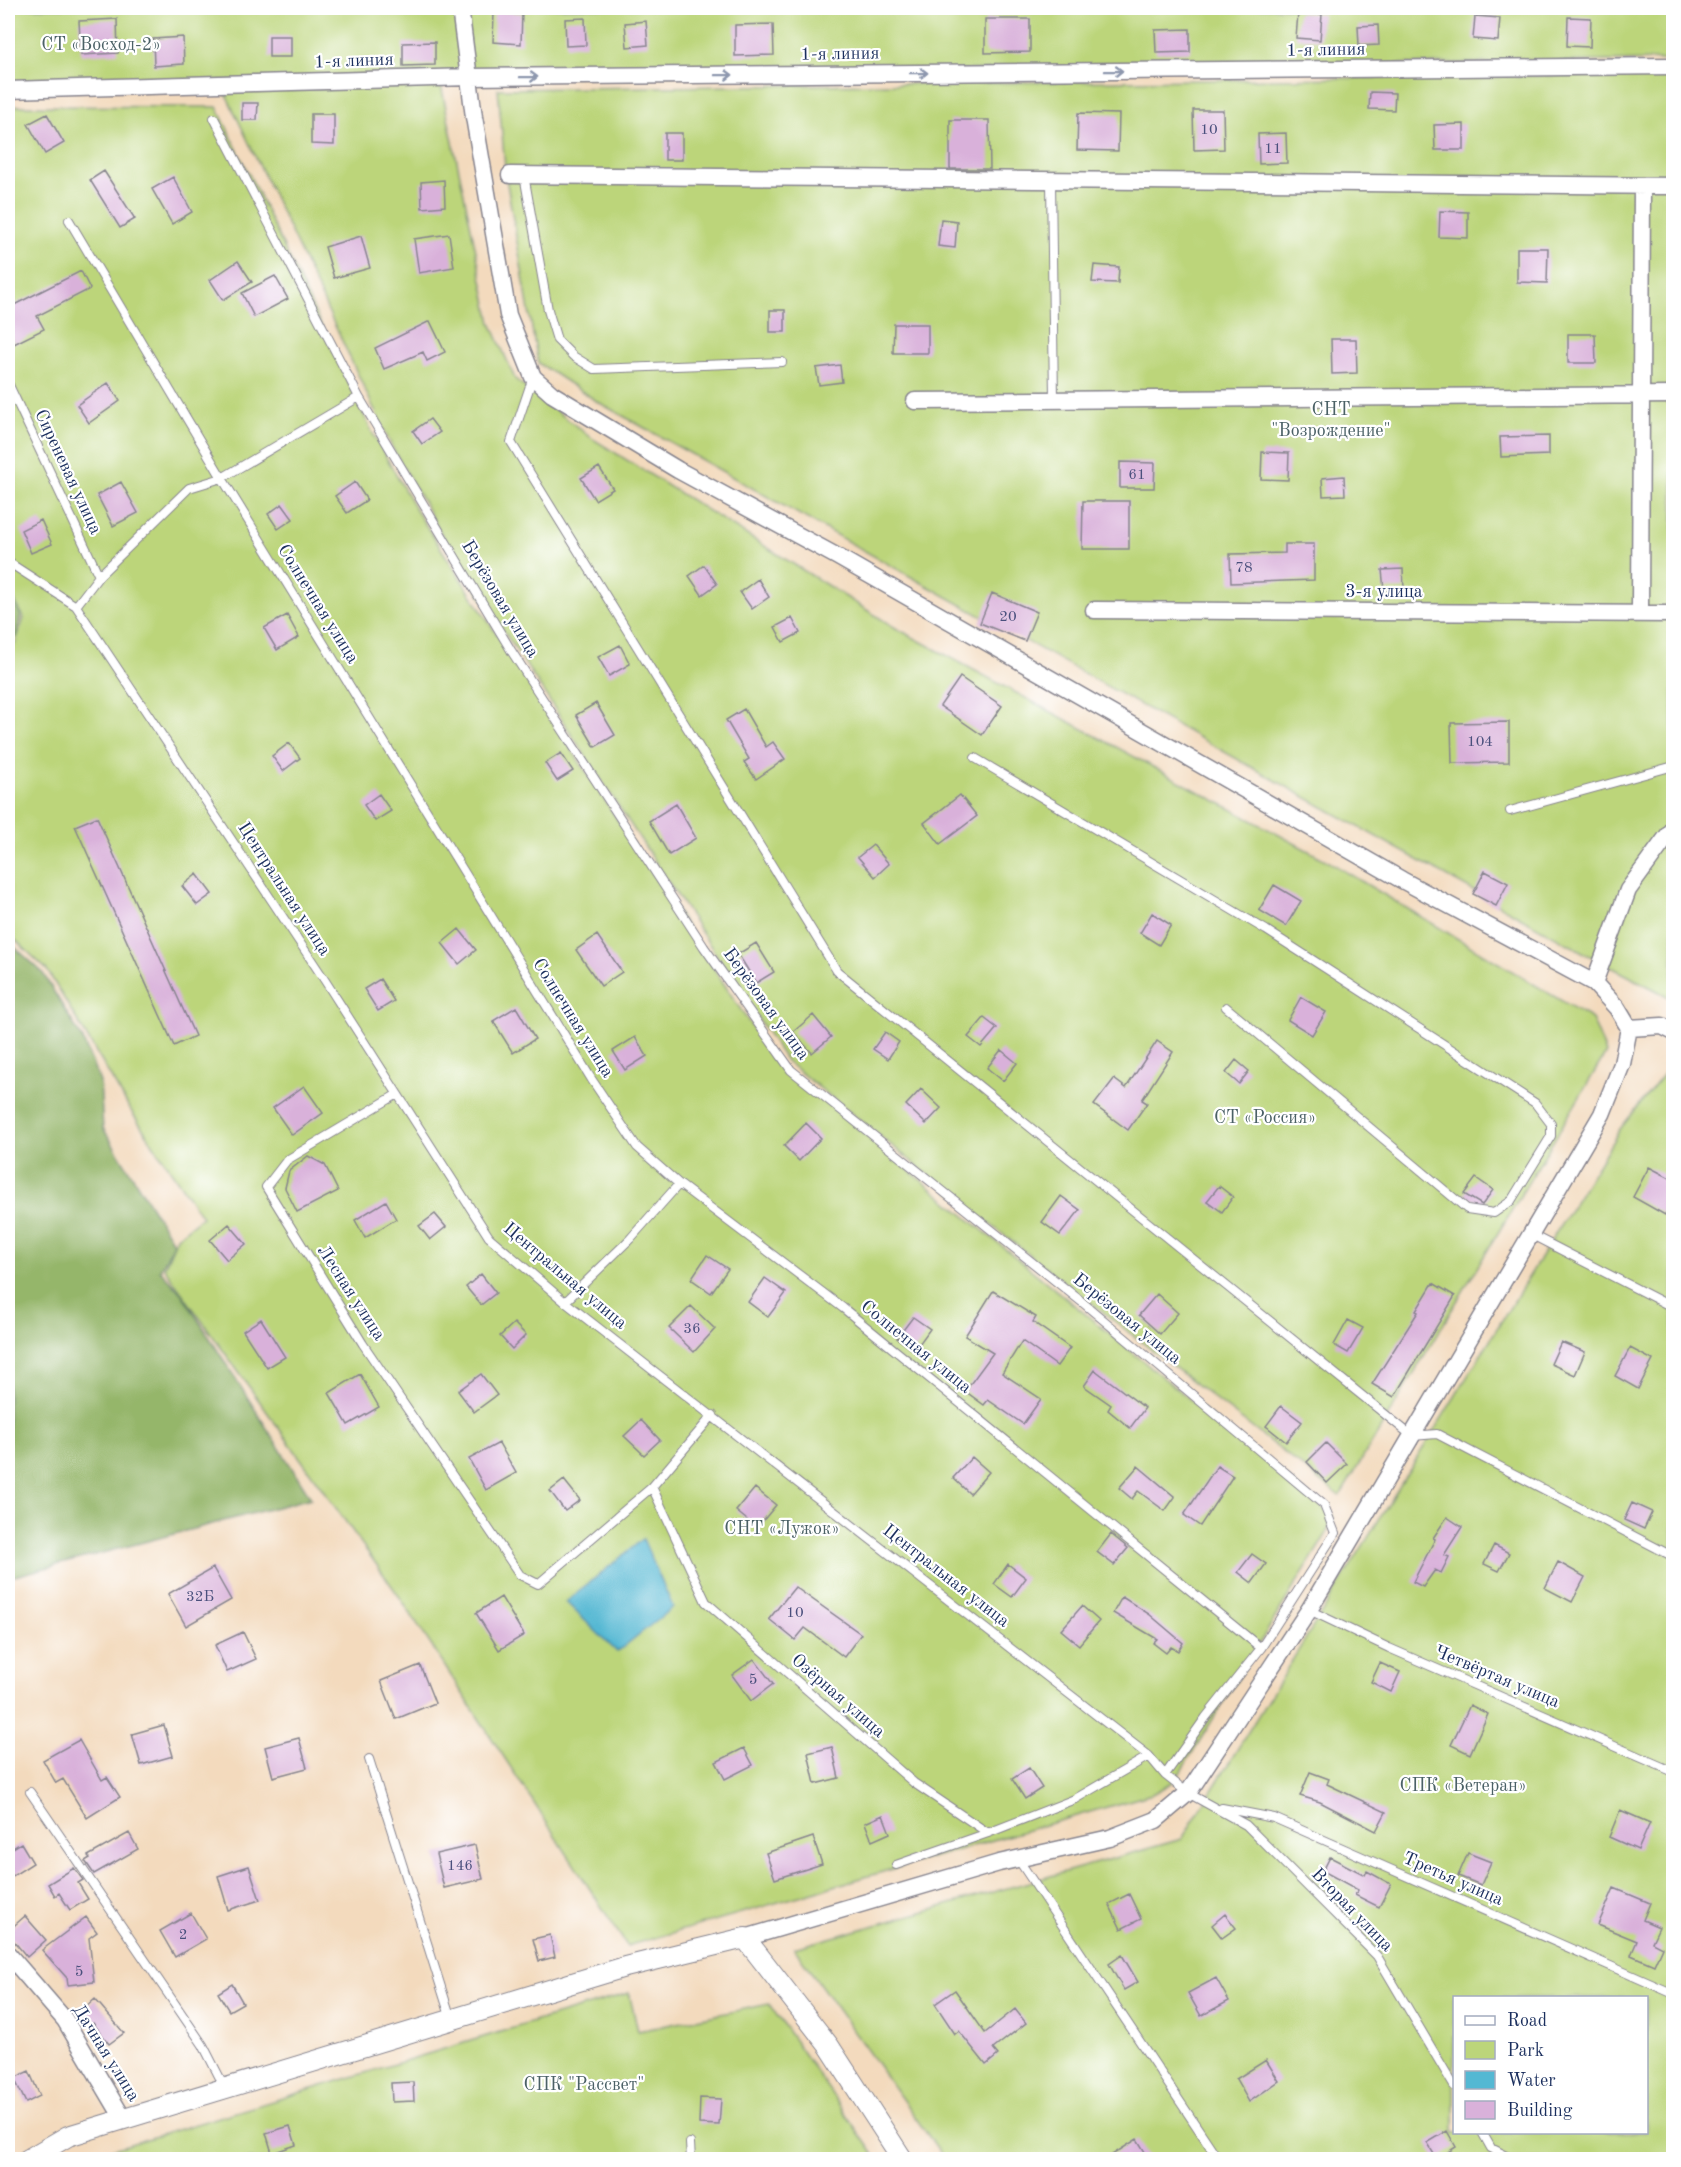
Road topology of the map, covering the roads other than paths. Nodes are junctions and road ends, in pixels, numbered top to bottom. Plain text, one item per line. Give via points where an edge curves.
1 (460, 8) edge
2 (1674, 66) edge
3 (470, 77) junction
4 (8, 90) edge
5 (214, 118) dead end
6 (517, 175) joint
7 (1051, 181) junction
8 (1674, 186) edge
9 (1642, 187) junction
10 (69, 220) dead end
11 (782, 362) dead end
12 (533, 377) junction
13 (8, 382) edge
14 (1641, 395) junction
15 (1674, 395) edge
16 (359, 397) junction
17 (1054, 399) junction
18 (915, 401) dead end
19 (222, 478) junction
20 (8, 562) edge
21 (99, 576) junction
22 (76, 606) junction
23 (1094, 610) dead end
24 (1640, 612) junction
25 (1674, 614) edge
26 (975, 758) dead end
27 (1674, 766) edge
28 (1510, 811) dead end
29 (1674, 827) edge
30 (1594, 983) junction
31 (1226, 1007) dead end
32 (1629, 1028) junction
33 (1674, 1032) edge
34 (396, 1095) junction
35 (679, 1184) junction
36 (1532, 1235) junction
37 (566, 1302) junction
38 (1674, 1308) edge
39 (713, 1414) junction
40 (1412, 1436) junction
41 (652, 1488) junction
42 (1674, 1557) edge
43 (1309, 1610) junction
44 (1261, 1648) junction
45 (1149, 1756) junction
46 (369, 1758) dead end
47 (1674, 1772) edge
48 (1165, 1775) junction
49 (30, 1792) dead end
50 (1188, 1793) junction
51 (1216, 1806) junction
52 (988, 1833) junction
53 (1018, 1859) junction
54 (896, 1865) dead end
55 (745, 1938) junction
56 (8, 1954) edge
57 (1674, 1994) edge
58 (452, 2020) junction
59 (1453, 2083) edge
60 (226, 2089) junction
61 (124, 2120) junction
62 (1483, 2134) edge
63 (690, 2143) dead end
64 (27, 2160) edge
65 (691, 2160) edge
66 (903, 2160) edge
67 (1219, 2160) edge
68 (1515, 2160) edge

1 - 3 street
3 -> 2 street, 1-я линия
3 - 4 street, 1-я линия
3 - 12 street via 508,315
5 - 16 lane, Берёзовая улица
6 - 7 street
6 - 11 lane via 557,340 573,356 594,369
7 - 9 street
7 - 17 lane
8 - 9 street
9 - 14 street
10 - 19 lane, Солнечная улица
12 - 30 street via 560,399 678,470 1402,880
12 - 40 lane via 511,442 837,971
13 - 21 lane, Сиреневая улица
14 - 15 street
14 - 17 street
14 - 24 street
16 - 19 lane
16 - 44 lane, Берёзовая улица via 512,652 704,947 791,1070 1082,1302 1324,1505 1335,1533
17 - 18 street
19 - 21 lane via 189,488
19 - 35 lane, Солнечная улица via 591,1080 637,1147
20 - 22 lane, Центральная улица
21 - 22 lane
22 - 34 lane, Центральная улица via 322,976
23 - 24 street, 3-я улица
24 - 25 street, 3-я улица
26 - 31 lane via 1266,930 1535,1103 1551,1124 1551,1136 1511,1202 1494,1213 1467,1209
27 - 28 lane
29 - 30 street via 1628,890
30 - 32 street
32 - 33 street via 1662,1026
32 - 36 street via 1622,1064 1602,1114
34 - 37 lane, Центральная улица via 489,1237
34 - 41 lane, Лесная улица via 287,1160 266,1187 363,1344 520,1575 538,1584
35 - 37 lane
35 - 44 lane, Солнечная улица via 843,1308
36 - 38 lane
36 - 40 street
37 - 39 lane, Центральная улица
39 - 41 lane
39 - 45 lane, Центральная улица
40 - 42 lane via 1437,1434
40 - 43 street
41 - 52 lane, Озёрная улица via 706,1602 914,1783
43 - 47 lane, Четвёртая улица
43 - 50 street
44 - 48 lane, Берёзовая улица
45 - 48 lane, Центральная улица
45 - 52 lane via 1075,1799
46 - 58 lane
48 - 50 lane, Центральная улица
49 - 60 lane via 203,2045
50 - 51 lane, Вторая улица
50 - 53 street via 1156,1820 1110,1838
51 - 57 lane, Третья улица via 1274,1818
51 - 59 lane, Вторая улица via 1246,1825 1377,1956
52 - 54 lane
53 - 55 street
53 - 67 lane
55 - 58 street via 625,1967
55 - 66 street via 830,2046
56 - 61 street, Дачная улица via 65,2020
58 - 60 street
60 - 61 street
61 - 64 street via 68,2136
62 - 68 lane via 1491,2148
63 - 65 lane

